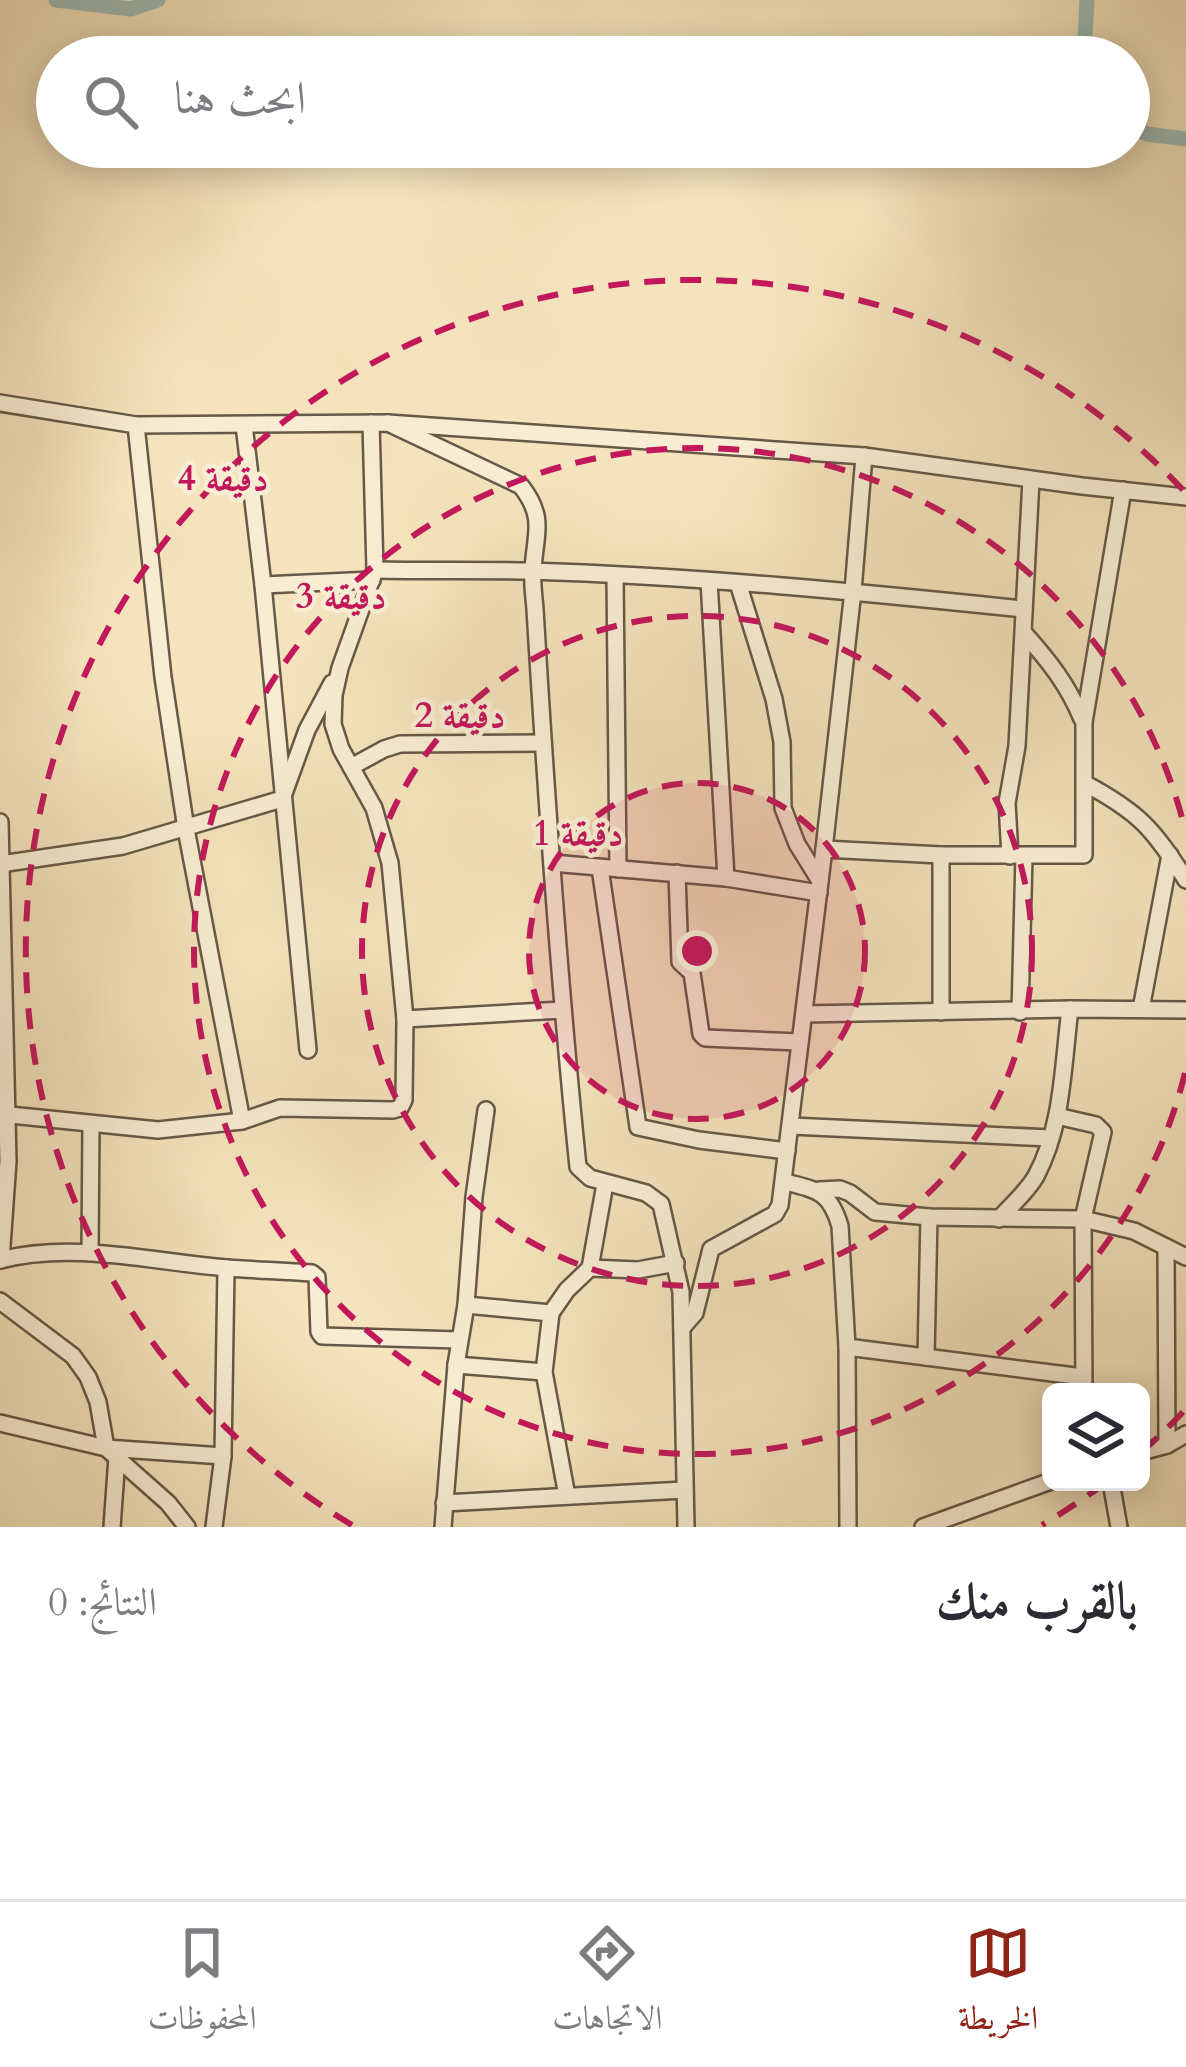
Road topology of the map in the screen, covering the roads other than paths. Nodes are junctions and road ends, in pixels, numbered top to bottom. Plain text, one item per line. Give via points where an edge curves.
1 (0, 403) edge
2 (379, 423) junction
3 (136, 425) junction
4 (244, 425) junction
5 (864, 456) junction
6 (1031, 480) junction
7 (1123, 490) junction
8 (1186, 497) edge
9 (532, 572) junction
10 (373, 575) junction
11 (616, 577) junction
12 (709, 581) junction
13 (737, 583) junction
14 (263, 585) junction
15 (853, 592) junction
16 (1023, 609) junction
17 (1024, 633) junction
18 (340, 668) junction
19 (1084, 722) junction
20 (542, 743) junction
21 (351, 766) junction
22 (1086, 784) junction
23 (282, 799) junction
24 (0, 822) edge
25 (186, 829) junction
26 (824, 850) junction
27 (941, 855) junction
28 (1017, 856) junction
29 (1170, 856) junction
30 (552, 863) junction
31 (2, 864) edge
32 (609, 868) junction
33 (676, 872) junction
34 (726, 878) junction
35 (1186, 880) edge
36 (820, 887) junction
37 (1070, 1009) junction
38 (562, 1010) junction
39 (1141, 1010) junction
40 (1186, 1010) edge
41 (940, 1012) junction
42 (1020, 1012) junction
43 (804, 1014) junction
44 (405, 1018) junction
45 (800, 1042) junction
46 (308, 1050) dead end
47 (486, 1110) dead end
48 (4, 1114) edge
49 (1057, 1117) junction
50 (242, 1120) junction
51 (91, 1124) junction
52 (791, 1126) junction
53 (1051, 1138) junction
54 (787, 1151) junction
55 (4, 1174) edge
56 (785, 1182) junction
57 (605, 1184) junction
58 (819, 1190) junction
59 (929, 1217) junction
60 (999, 1219) junction
61 (1083, 1219) junction
62 (1166, 1247) junction
63 (90, 1252) junction
64 (1186, 1257) edge
65 (0, 1260) edge
66 (676, 1263) junction
67 (226, 1268) junction
68 (590, 1268) junction
69 (0, 1302) edge
70 (466, 1305) junction
71 (551, 1313) junction
72 (0, 1315) edge
73 (682, 1328) junction
74 (459, 1340) junction
75 (847, 1347) junction
76 (926, 1357) junction
77 (456, 1365) junction
78 (544, 1372) junction
79 (1078, 1383) edge
80 (1084, 1383) edge
81 (0, 1424) edge
82 (1186, 1434) edge
83 (1167, 1445) junction
84 (1150, 1449) edge
85 (111, 1453) junction
86 (223, 1456) junction
87 (1042, 1485) edge
88 (684, 1490) junction
89 (1113, 1491) edge
90 (567, 1496) junction
91 (444, 1503) junction
92 (956, 1521) edge
93 (112, 1527) edge
94 (187, 1527) edge
95 (214, 1527) edge
96 (443, 1527) edge
97 (686, 1527) edge
98 (848, 1527) edge
99 (923, 1527) edge
100 (1119, 1527) edge

1 - 3 street
2 - 4 street
2 - 5 street
2 - 9 street via 521,486 539,530
2 - 10 street
3 - 4 street
3 - 25 street
4 - 14 street
5 - 6 street
5 - 15 street
6 - 7 street
6 - 16 street
7 - 8 street
7 - 19 street
9 - 10 street
9 - 11 street
9 - 20 street
10 - 14 street
10 - 18 street
11 - 12 street
11 - 32 street
12 - 13 street
12 - 34 street
13 - 15 street
13 - 36 street via 774,699 783,808
14 - 23 street
15 - 16 street
15 - 26 street
16 - 17 street
17 - 19 street via 1053,665
17 - 28 street via 1007,803
18 - 21 street via 333,724
18 - 23 street
19 - 22 street
20 - 21 street via 400,744
20 - 30 street
21 - 44 street via 390,863
22 - 28 street via 1084,855
22 - 29 street via 1149,826
23 - 25 street
23 - 46 street
24 - 31 street
25 - 31 street
25 - 50 street
26 - 27 street
26 - 36 street
27 - 28 street
27 - 41 street
28 - 42 street
29 - 35 street
29 - 39 street
30 - 32 street
30 - 38 street
31 - 48 street
32 - 33 street
32 - 54 street via 638,1126
33 - 34 street
33 - 45 street via 680,962 692,973 700,1034
34 - 36 street
36 - 43 street
37 - 39 street
37 - 42 street
37 - 49 street
38 - 44 street
38 - 57 street via 578,1167
39 - 40 street
41 - 42 street
41 - 43 street
43 - 45 street
44 - 50 street via 400,1108 280,1108
45 - 52 street
47 - 70 street
48 - 51 street
48 - 55 street
49 - 53 street
49 - 61 street via 1103,1132
50 - 51 street via 175,1130
51 - 63 street
52 - 53 street
52 - 54 street
53 - 60 street via 1032,1181
54 - 56 street
55 - 65 street
56 - 58 street
56 - 73 street via 775,1214 711,1249 695,1312
57 - 66 street via 661,1204
57 - 68 street
58 - 59 street via 850,1193 874,1212
58 - 75 street via 840,1226
59 - 60 street
59 - 76 street
60 - 61 street
61 - 62 street
61 - 80 street
62 - 64 street
62 - 83 street
63 - 65 street
63 - 67 street
66 - 68 street
66 - 73 street
67 - 74 street via 315,1274 322,1336
67 - 86 street
68 - 71 street
69 - 72 street
69 - 85 street via 74,1356 98,1402
70 - 71 street
70 - 74 street
71 - 78 street
73 - 88 street
74 - 77 street
75 - 76 street
75 - 98 street
76 - 79 street
77 - 78 street
77 - 91 street
78 - 90 street
81 - 85 street
82 - 83 street
83 - 84 street
85 - 86 street
85 - 93 street
85 - 94 street
86 - 95 street
87 - 92 street
88 - 90 street
88 - 97 street
89 - 100 street
90 - 91 street
91 - 96 street
92 - 99 street

